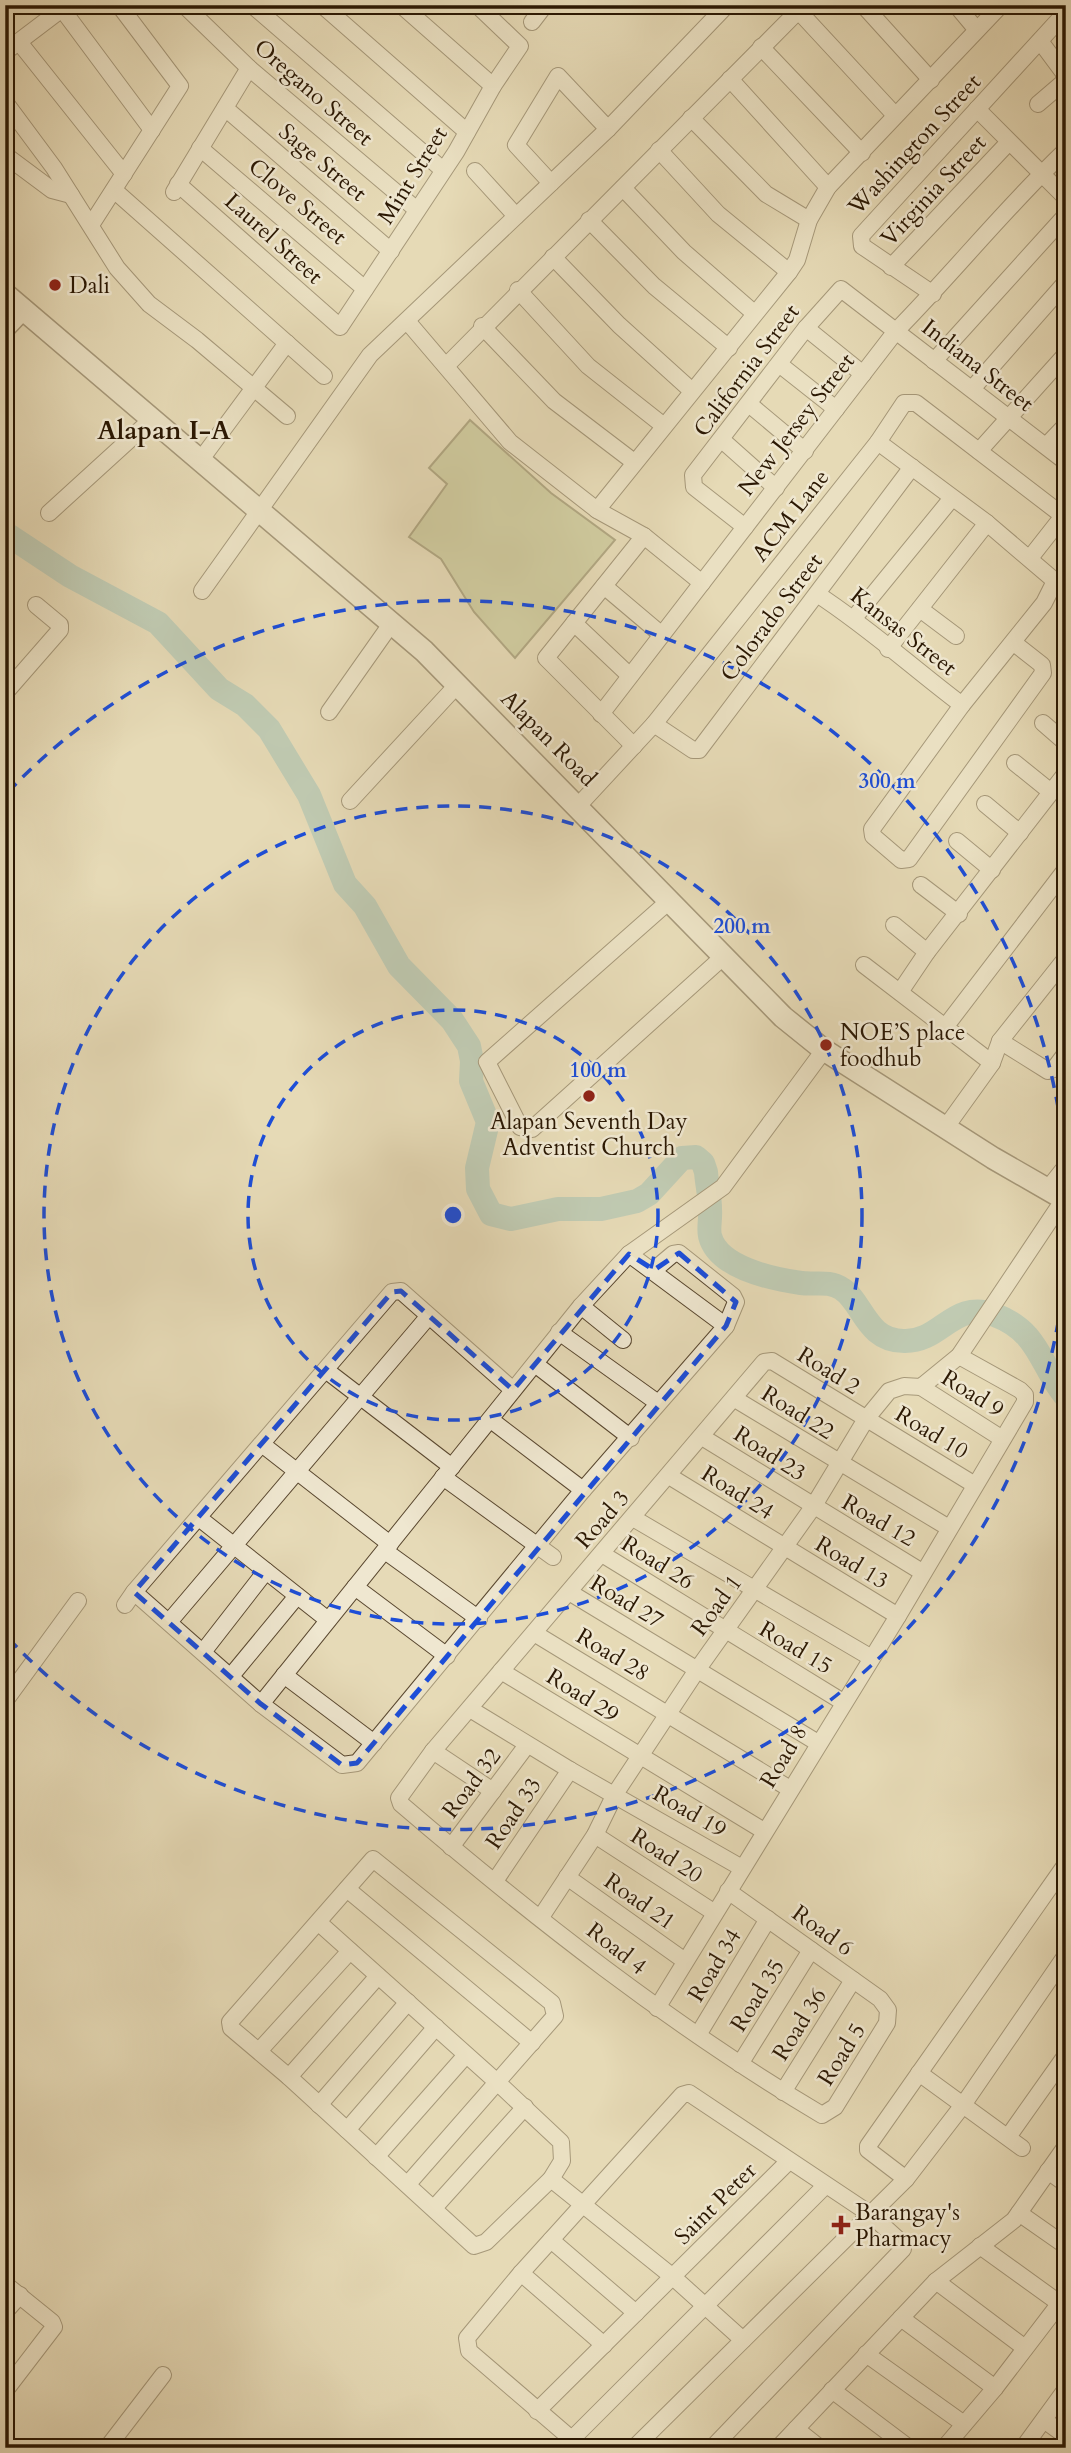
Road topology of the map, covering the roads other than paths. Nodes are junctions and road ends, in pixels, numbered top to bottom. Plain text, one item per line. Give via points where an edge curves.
1 (119, 5) edge
2 (184, 5) edge
3 (322, 5) edge
4 (401, 5) edge
5 (477, 5) edge
6 (545, 5) edge
7 (727, 5) edge
8 (863, 5) edge
9 (956, 5) edge
10 (1001, 5) edge
11 (65, 7) edge
12 (799, 7) edge
13 (260, 8) edge
14 (1066, 12) edge
15 (532, 22) dead end
16 (976, 29) junction
17 (1040, 41) junction
18 (12, 47) edge
19 (761, 47) junction
20 (248, 68) junction
21 (1066, 78) edge
22 (730, 79) junction
23 (930, 80) junction
24 (493, 86) junction
25 (5, 102) edge
26 (1038, 104) dead end
27 (225, 108) junction
28 (977, 109) junction
29 (894, 114) junction
30 (691, 118) junction
31 (608, 129) junction
32 (152, 130) junction
33 (467, 132) junction
34 (1008, 143) junction
35 (200, 148) junction
36 (659, 150) junction
37 (1066, 150) edge
38 (862, 153) junction
39 (5, 155) edge
40 (443, 170) junction
41 (475, 172) dead end
42 (1040, 173) junction
43 (124, 174) junction
44 (551, 183) junction
45 (828, 187) junction
46 (623, 188) junction
47 (114, 190) junction
48 (71, 195) junction
49 (1066, 198) edge
50 (417, 210) junction
51 (1066, 215) edge
52 (516, 216) junction
53 (589, 220) junction
54 (809, 220) junction
55 (91, 225) junction
56 (391, 251) junction
57 (553, 257) junction
58 (891, 267) junction
59 (789, 272) junction
60 (1066, 282) edge
61 (365, 289) junction
62 (518, 290) junction
63 (5, 294) edge
64 (933, 294) junction
65 (22, 310) junction
66 (754, 313) junction
67 (407, 321) junction
68 (482, 326) junction
69 (5, 327) edge
70 (340, 327) joint
71 (806, 328) junction
72 (896, 331) junction
73 (287, 343) junction
74 (729, 348) junction
75 (1066, 354) edge
76 (934, 361) junction
77 (779, 364) junction
78 (446, 366) junction
79 (863, 374) junction
80 (324, 376) dead end
81 (972, 389) junction
82 (253, 390) junction
83 (692, 391) junction
84 (749, 404) junction
85 (836, 410) junction
86 (287, 416) dead end
87 (1008, 417) junction
88 (151, 420) junction
89 (1066, 425) edge
90 (664, 426) junction
91 (722, 440) junction
92 (878, 442) junction
93 (1046, 446) junction
94 (805, 451) junction
95 (979, 451) junction
96 (1066, 461) edge
97 (199, 462) junction
98 (634, 462) junction
99 (912, 467) junction
100 (776, 488) junction
101 (953, 498) junction
102 (597, 510) junction
103 (49, 513) dead end
104 (259, 514) junction
105 (1064, 517) edge
106 (987, 523) junction
107 (745, 527) junction
108 (643, 536) junction
109 (1030, 558) junction
110 (702, 583) junction
111 (604, 586) junction
112 (202, 591) dead end
113 (817, 594) junction
114 (36, 605) dead end
115 (920, 609) junction
116 (854, 618) junction
117 (575, 623) junction
118 (391, 624) junction
119 (662, 635) junction
120 (956, 636) dead end
121 (1014, 643) junction
122 (888, 649) junction
123 (629, 675) junction
124 (458, 684) junction
125 (5, 693) edge
126 (961, 705) junction
127 (329, 712) dead end
128 (601, 713) junction
129 (1043, 723) dead end
130 (654, 724) junction
131 (1066, 743) edge
132 (634, 746) junction
133 (1015, 763) dead end
134 (1066, 773) edge
135 (1051, 792) junction
136 (349, 801) dead end
137 (985, 804) dead end
138 (579, 806) junction
139 (1020, 834) junction
140 (957, 841) dead end
141 (1066, 869) edge
142 (992, 870) junction
143 (921, 885) dead end
144 (668, 902) junction
145 (959, 914) junction
146 (894, 925) dead end
147 (927, 952) junction
148 (723, 957) junction
149 (1066, 958) edge
150 (864, 965) dead end
151 (900, 992) junction
152 (946, 1026) junction
153 (1000, 1041) junction
154 (824, 1050) junction
155 (1066, 1053) edge
156 (992, 1063) junction
157 (946, 1127) junction
158 (1066, 1166) edge
159 (1059, 1196) edge
160 (629, 1254) junction
161 (654, 1270) junction
162 (581, 1306) junction
163 (428, 1317) junction
164 (726, 1326) junction
165 (559, 1332) junction
166 (622, 1340) dead end
167 (958, 1356) junction
168 (768, 1360) joint
169 (535, 1364) junction
170 (327, 1371) junction
171 (921, 1387) junction
172 (513, 1390) junction
173 (359, 1395) junction
174 (735, 1399) junction
175 (658, 1402) junction
176 (866, 1419) junction
177 (491, 1420) junction
178 (702, 1437) junction
179 (631, 1438) junction
180 (1001, 1438) junction
181 (262, 1445) junction
182 (838, 1463) junction
183 (295, 1470) junction
184 (447, 1472) junction
185 (669, 1476) junction
186 (975, 1485) junction
187 (583, 1490) junction
188 (813, 1507) junction
189 (199, 1518) junction
190 (633, 1518) junction
191 (948, 1528) junction
192 (234, 1546) junction
193 (387, 1547) junction
194 (783, 1547) junction
195 (546, 1552) junction
196 (602, 1554) junction
197 (266, 1571) junction
198 (922, 1572) junction
199 (355, 1587) junction
200 (755, 1591) junction
201 (569, 1592) junction
202 (297, 1595) junction
203 (78, 1601) dead end
204 (898, 1616) junction
205 (480, 1619) junction
206 (328, 1620) junction
207 (169, 1622) junction
208 (725, 1631) junction
209 (534, 1633) junction
210 (203, 1652) junction
211 (447, 1656) junction
212 (870, 1657) junction
213 (697, 1670) junction
214 (502, 1671) junction
215 (284, 1675) junction
216 (231, 1676) junction
217 (5, 1700) edge
218 (843, 1702) junction
219 (261, 1704) junction
220 (470, 1709) junction
221 (669, 1714) junction
222 (374, 1743) junction
223 (818, 1743) junction
224 (527, 1745) junction
225 (433, 1751) junction
226 (641, 1758) junction
227 (570, 1770) junction
228 (790, 1789) junction
229 (493, 1791) junction
230 (615, 1794) junction
231 (398, 1798) joint
232 (764, 1831) junction
233 (595, 1835) junction
234 (451, 1847) junction
235 (1066, 1864) edge
236 (742, 1868) junction
237 (568, 1877) junction
238 (495, 1881) junction
239 (347, 1889) junction
240 (728, 1891) junction
241 (715, 1913) junction
242 (541, 1917) junction
243 (768, 1919) junction
244 (318, 1922) junction
245 (811, 1950) junction
246 (350, 1951) junction
247 (1066, 1955) edge
248 (685, 1961) junction
249 (378, 1976) junction
250 (853, 1980) junction
251 (408, 2002) junction
252 (657, 2008) junction
253 (888, 2010) joint
254 (436, 2027) junction
255 (698, 2035) junction
256 (532, 2043) junction
257 (259, 2051) junction
258 (466, 2055) junction
259 (1066, 2055) edge
260 (740, 2064) junction
261 (919, 2073) junction
262 (289, 2077) junction
263 (497, 2082) junction
264 (783, 2092) junction
265 (319, 2105) junction
266 (963, 2105) junction
267 (525, 2107) junction
268 (822, 2115) joint
269 (346, 2130) junction
270 (1008, 2137) junction
271 (1066, 2146) edge
272 (1022, 2148) dead end
273 (376, 2157) junction
274 (789, 2161) junction
275 (1048, 2171) junction
276 (551, 2179) junction
277 (906, 2179) junction
278 (1066, 2183) edge
279 (408, 2185) junction
280 (825, 2186) junction
281 (582, 2205) junction
282 (434, 2208) junction
283 (1019, 2213) junction
284 (870, 2214) junction
285 (551, 2240) junction
286 (981, 2246) junction
287 (1066, 2246) edge
288 (520, 2273) junction
289 (673, 2277) junction
290 (936, 2281) junction
291 (5, 2284) edge
292 (20, 2295) junction
293 (1064, 2302) edge
294 (705, 2304) junction
295 (5, 2312) edge
296 (636, 2313) junction
297 (901, 2318) junction
298 (743, 2340) junction
299 (604, 2345) junction
300 (1025, 2347) junction
301 (866, 2354) junction
302 (163, 2375) dead end
303 (995, 2388) junction
304 (1066, 2389) edge
305 (832, 2390) junction
306 (5, 2391) edge
307 (537, 2411) junction
308 (1044, 2420) junction
309 (964, 2424) junction
310 (796, 2429) junction
311 (1066, 2436) edge
312 (577, 2443) edge
313 (107, 2448) edge
314 (634, 2448) edge
315 (712, 2448) edge
316 (778, 2448) edge
317 (820, 2448) edge
318 (909, 2448) edge
319 (944, 2448) edge
320 (1023, 2448) edge

1 - 32 street via 180,86
2 - 20 street, Oregano Street
3 - 33 street
4 - 24 street
5 - 24 street, Mint Street via 520,46
6 - 15 street
7 - 31 street
8 - 23 street
9 - 16 street
10 - 16 street
11 - 18 street
11 - 32 street
12 - 19 street
12 - 29 street
13 - 40 street
14 - 17 street, Washington Street
16 - 23 street
17 - 21 street
17 - 28 street, Washington Street
18 - 43 street
19 - 22 street
19 - 38 street
20 - 27 street
20 - 50 street, Oregano Street
21 - 26 street
22 - 30 street
22 - 45 street
23 - 29 street
24 - 33 street, Mint Street
25 - 48 street
27 - 35 street
27 - 56 street, Sage Street
28 - 34 street
28 - 58 street, Washington Street via 861,236 862,246
29 - 38 street
30 - 36 street
30 - 54 street via 766,194
31 - 44 street
31 - 44 street via 558,76 516,145
32 - 43 street
33 - 40 street, Mint Street
34 - 42 street
34 - 58 street, Virginia Street
35 - 61 street, Clove Street
35 - 70 street, Laurel Street via 175,188
36 - 46 street
36 - 59 street via 718,214
37 - 42 street, New Jersey Street
38 - 45 street
39 - 48 street via 52,190
40 - 50 street, Mint Street
41 - 52 street
42 - 49 street
42 - 64 street, New Jersey Street
43 - 47 street
44 - 52 street
45 - 54 street
46 - 53 street
46 - 66 street via 684,252
47 - 55 street
47 - 73 street
48 - 55 street
50 - 56 street, Mint Street
51 - 76 street
52 - 67 street
53 - 57 street
53 - 74 street via 654,286
54 - 59 street
55 - 82 street via 117,268 149,304
56 - 61 street, Mint Street
57 - 62 street
57 - 83 street
58 - 64 street, Washington Street
59 - 66 street
60 - 81 street
61 - 70 street, Mint Street
62 - 68 street
62 - 90 street via 588,366
63 - 65 street, Alapan Road
64 - 72 street, New Jersey Street
65 - 69 street
65 - 88 street, Alapan Road
66 - 74 street
67 - 78 street
67 - 104 street via 370,355
68 - 78 street
68 - 98 street via 554,401
71 - 72 street, California Street via 841,289
71 - 77 street, California Street
71 - 79 street
72 - 76 street, Indiana Street
72 - 79 street, New Jersey Street
73 - 80 street
73 - 82 street
74 - 83 street
75 - 87 street
76 - 81 street, Indiana Street
77 - 84 street, California Street
77 - 85 street
78 - 102 street via 510,442
79 - 85 street, New Jersey Street
81 - 87 street, Indiana Street
82 - 86 street
82 - 97 street
83 - 90 street
84 - 91 street, California Street
84 - 94 street
85 - 94 street, New Jersey Street
87 - 93 street, Indiana Street
87 - 95 street
88 - 97 street, Alapan Road
88 - 103 street
89 - 93 street
90 - 98 street
91 - 100 street
91 - 107 street, California Street via 692,481
92 - 95 street, ACM Lane via 904,403 910,402
92 - 99 street
92 - 130 street, ACM Lane
93 - 96 street, Indiana Street
94 - 100 street, New Jersey Street
95 - 105 street, ACM Lane
97 - 104 street, Alapan Road
98 - 102 street
99 - 101 street
99 - 113 street, Colorado Street
100 - 107 street, New Jersey Street
101 - 106 street
101 - 116 street
102 - 108 street
104 - 112 street
104 - 118 street, Alapan Road
105 - 109 street
106 - 109 street
106 - 115 street
107 - 110 street, New Jersey Street
108 - 110 street
108 - 111 street
109 - 121 street via 1050,575 1054,588
110 - 119 street, New Jersey Street
111 - 117 street
111 - 119 street
113 - 116 street, Kansas Street
113 - 130 street, Colorado Street via 699,750
114 - 125 street via 60,630
115 - 120 street
115 - 122 street
116 - 122 street, Kansas Street
117 - 123 street
117 - 128 street via 546,658
118 - 124 street, Alapan Road
118 - 127 street
119 - 123 street, New Jersey Street
121 - 126 street
121 - 126 street via 1042,664 1043,673 909,859 901,860 873,836 872,828
122 - 126 street, Kansas Street
123 - 128 street, New Jersey Street
124 - 136 street
124 - 138 street, Alapan Road
128 - 132 street
129 - 131 street
130 - 132 street, ACM Lane
132 - 138 street, ACM Lane
133 - 135 street
134 - 135 street
135 - 139 street
137 - 139 street
138 - 144 street, Alapan Road
139 - 142 street
140 - 142 street
141 - 152 street
142 - 145 street
143 - 145 street
144 - 148 street, Alapan Road
144 - 148 street via 487,1062 520,1127 532,1129
145 - 147 street
146 - 147 street
147 - 151 street
148 - 154 street, Alapan Road
149 - 153 street
150 - 151 street
151 - 152 street
152 - 156 street
153 - 155 street via 1048,1071
153 - 156 street
154 - 157 street, Alapan Road
154 - 160 street via 723,1187
156 - 157 street
157 - 159 street, Alapan Road
158 - 159 street
159 - 167 street via 999,1299
160 - 161 street
160 - 162 street
161 - 164 street
161 - 164 street via 673,1254 690,1262 733,1296 736,1302
162 - 165 street
162 - 166 street
163 - 170 street via 401,1292 392,1292
163 - 172 street
163 - 173 street
164 - 175 street
165 - 169 street
165 - 175 street
167 - 171 street
167 - 180 street, Road 8 via 1025,1395
168 - 174 street, Road 3
168 - 176 street, Road 2
169 - 172 street
169 - 179 street
170 - 173 street
170 - 181 street
171 - 176 street, Road 1 via 889,1391
171 - 180 street, Road 9
172 - 177 street
173 - 183 street
173 - 184 street
174 - 178 street, Road 3
174 - 182 street, Road 22
175 - 179 street
176 - 182 street, Road 1
176 - 186 street, Road 10
177 - 184 street
177 - 187 street
178 - 185 street, Road 3
178 - 188 street, Road 23
179 - 187 street
180 - 186 street, Road 8
181 - 183 street
181 - 189 street
182 - 188 street, Road 1
182 - 191 street
183 - 192 street
183 - 193 street
184 - 193 street
184 - 195 street
185 - 190 street, Road 3
185 - 194 street, Road 24
186 - 191 street, Road 8
187 - 195 street
188 - 194 street, Road 1
188 - 198 street, Road 12
189 - 192 street
189 - 207 street via 130,1599
190 - 196 street, Road 3
190 - 200 street
191 - 198 street, Road 8
192 - 197 street
192 - 207 street
193 - 199 street
193 - 205 street
194 - 200 street, Road 1
194 - 204 street, Road 13
195 - 205 street
196 - 201 street, Road 3
196 - 208 street, Road 26
197 - 202 street
197 - 210 street
198 - 204 street, Road 8
199 - 206 street
199 - 211 street
200 - 208 street, Road 1
200 - 212 street
201 - 209 street, Road 3
201 - 213 street, Road 27
202 - 206 street
202 - 216 street
203 - 217 street
204 - 212 street, Road 8
205 - 211 street
206 - 215 street
207 - 210 street
208 - 213 street, Road 1
208 - 218 street, Road 15
209 - 214 street, Road 3
209 - 221 street, Road 28
210 - 216 street
211 - 222 street
212 - 218 street, Road 8
213 - 221 street, Road 1
213 - 223 street, Road 27
214 - 220 street, Road 3
214 - 226 street, Road 29
215 - 219 street
215 - 222 street
216 - 219 street
218 - 223 street, Road 8
219 - 222 street via 342,1765 357,1763
220 - 224 street
220 - 225 street, Road 3
221 - 226 street, Road 1
221 - 228 street, Road 28
223 - 228 street, Road 8
224 - 227 street
224 - 229 street, Road 32
225 - 229 street
225 - 231 street, Road 3
226 - 230 street, Road 1
226 - 232 street, Road 29
227 - 230 street
227 - 238 street, Road 33
228 - 232 street, Road 8
229 - 234 street, Road 32
230 - 233 street, Road 1
230 - 236 street, Road 19
231 - 234 street, Road 4
232 - 236 street, Road 8
233 - 237 street, Road 1
233 - 241 street, Road 20
234 - 238 street, Road 4
235 - 261 street
236 - 240 street, Road 8
237 - 242 street, Road 1
237 - 248 street, Road 21
238 - 242 street, Road 4
239 - 244 street
239 - 256 street
239 - 256 street via 370,1860 376,1859 552,2003 555,2016
240 - 241 street, Road 8
240 - 243 street, Road 6
241 - 248 street, Road 8
242 - 252 street, Road 4
243 - 245 street, Road 6
243 - 255 street, Road 34
244 - 246 street
244 - 257 street via 230,2022 231,2028
245 - 250 street, Road 6
245 - 260 street, Road 35
246 - 249 street
246 - 257 street
247 - 266 street
248 - 252 street, Road 8
249 - 251 street
249 - 262 street
250 - 253 street, Road 6
250 - 264 street, Road 36
251 - 254 street
251 - 265 street
252 - 255 street, Road 4
253 - 268 street, Road 5 via 887,2023 835,2107
254 - 258 street
254 - 269 street
255 - 260 street, Road 4
256 - 263 street
257 - 262 street
258 - 263 street
258 - 273 street
259 - 270 street
260 - 264 street, Road 4
261 - 266 street
261 - 277 street via 868,2146
262 - 265 street
263 - 267 street
263 - 279 street
264 - 268 street, Road 4
265 - 269 street
266 - 270 street
266 - 277 street
267 - 276 street via 562,2142 562,2161
267 - 282 street
269 - 273 street
270 - 272 street
271 - 275 street
273 - 279 street
274 - 280 street
274 - 281 street via 689,2093 682,2095
274 - 289 street, Saint Peter
275 - 278 street
275 - 283 street
276 - 281 street
276 - 282 street via 480,2247
277 - 284 street
279 - 282 street
280 - 284 street
280 - 294 street
281 - 285 street
281 - 289 street
283 - 286 street
283 - 287 street
284 - 298 street
284 - 315 street via 901,2240 904,2249
285 - 288 street
285 - 296 street
286 - 290 street
286 - 293 street
288 - 299 street
288 - 307 street via 466,2345
289 - 294 street
289 - 296 street, Saint Peter
290 - 297 street
290 - 300 street
291 - 292 street
292 - 295 street
292 - 306 street via 54,2327
293 - 300 street
294 - 298 street
294 - 312 street
296 - 299 street, Saint Peter
297 - 301 street
297 - 303 street
298 - 314 street
299 - 307 street, Saint Peter
300 - 303 street
301 - 305 street
301 - 309 street
302 - 313 street
303 - 309 street
304 - 308 street
305 - 310 street
305 - 318 street
307 - 312 street
308 - 311 street
308 - 320 street
309 - 319 street
310 - 316 street
310 - 317 street

